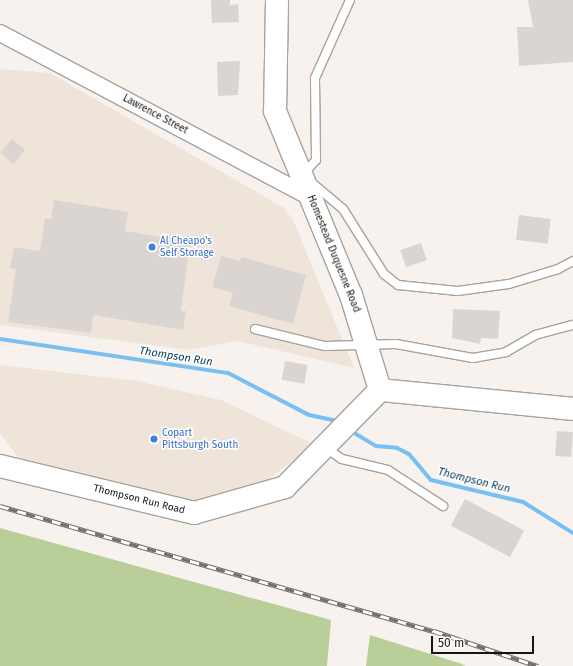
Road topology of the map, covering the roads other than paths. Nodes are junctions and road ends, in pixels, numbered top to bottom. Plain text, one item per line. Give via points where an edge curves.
1 (277, 0) edge
2 (350, 0) edge
3 (0, 33) edge
4 (302, 176) junction
5 (310, 197) junction
6 (573, 261) edge
7 (573, 325) edge
8 (255, 329) dead end
9 (366, 342) junction
10 (380, 390) junction
11 (573, 409) edge
12 (326, 448) junction
13 (0, 466) edge
14 (443, 506) dead end

1 - 4 street, Homestead Duquesne Road via 275,111
2 - 4 lane via 315,78 316,160
3 - 5 street, Lawrence Street
4 - 5 street, Homestead Duquesne Road
4 - 6 lane via 343,209 381,269 398,285 458,291 508,284 558,269
5 - 9 street, Homestead Duquesne Road via 351,295
7 - 9 lane via 535,335 506,352 473,358 396,344
8 - 9 lane via 326,346
9 - 10 street, Homestead Duquesne Road
10 - 11 street
10 - 12 street, Thompson Run Road
12 - 13 street, Thompson Run Road via 285,487 194,513
12 - 14 lane via 342,459 384,468

